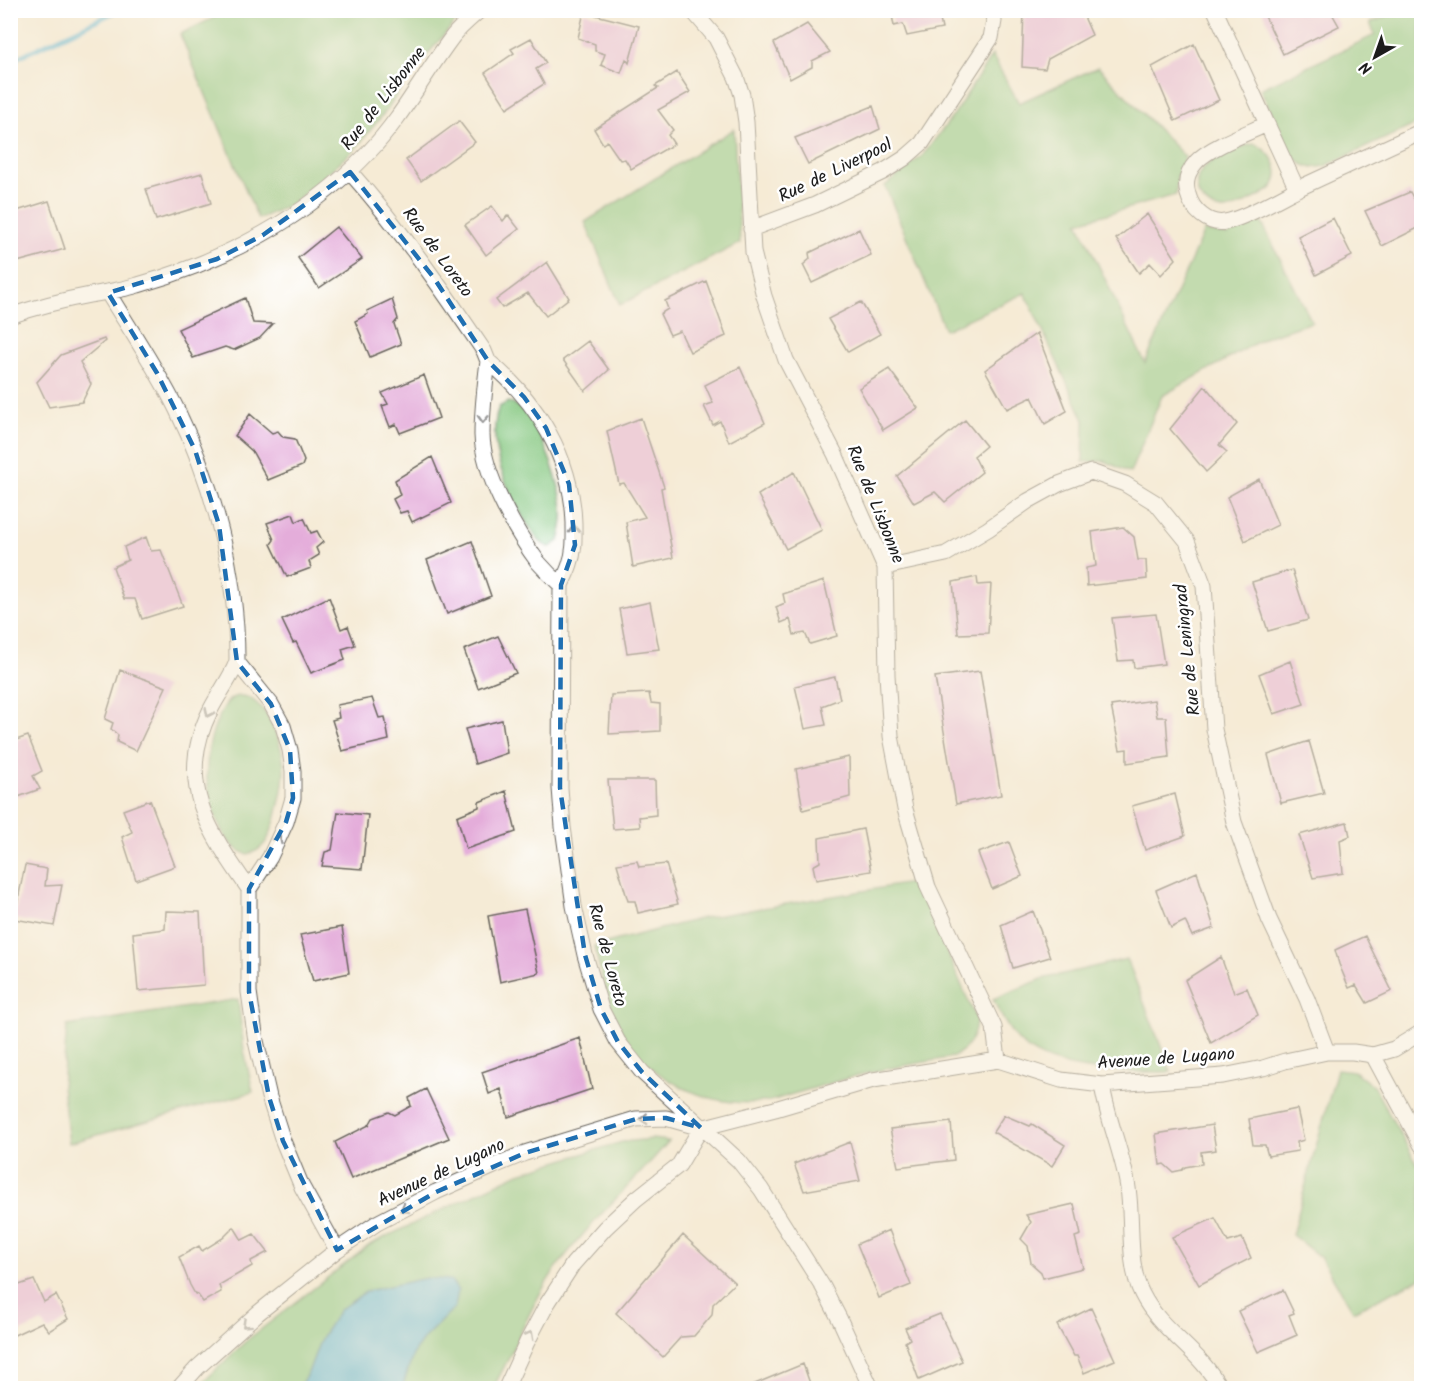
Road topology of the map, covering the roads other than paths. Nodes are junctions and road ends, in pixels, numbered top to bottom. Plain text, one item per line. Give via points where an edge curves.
1 (480, 10) edge
2 (692, 10) edge
3 (992, 10) edge
4 (1215, 10) edge
5 (1267, 124) junction
6 (1422, 131) edge
7 (350, 172) junction
8 (1297, 189) junction
9 (751, 229) junction
10 (108, 293) junction
11 (10, 316) edge
12 (488, 361) junction
13 (885, 567) junction
14 (561, 585) junction
15 (237, 662) junction
16 (249, 889) junction
17 (1422, 1032) edge
18 (1327, 1052) junction
19 (1373, 1055) junction
20 (998, 1060) junction
21 (1102, 1084) junction
22 (701, 1128) junction
23 (1422, 1146) edge
24 (337, 1250) junction
25 (179, 1389) edge
26 (506, 1389) edge
27 (871, 1389) edge
28 (1220, 1389) edge

1 - 7 street, Rue de Lisbonne via 454,34 386,132
2 - 9 street, Rue de Lisbonne via 716,38 742,95
3 - 9 street, Rue de Liverpool via 991,38 922,143 883,172 815,205
4 - 5 street
5 - 8 street
5 - 8 street via 1204,154 1188,173 1188,195 1202,216 1225,222
6 - 8 street
7 - 10 street, Rue de Lisbonne via 263,235 217,259
7 - 12 street, Rue de Loreto via 434,278
9 - 13 street, Rue de Lisbonne via 758,279 786,360 835,453
10 - 11 street, Rue de Lisbonne via 52,303
10 - 15 street via 177,410 208,488 226,559
12 -> 14 street via 484,453 510,515 538,562
14 -> 12 street, Rue de Loreto via 575,545 573,504 563,461 524,397
13 - 18 street, Rue de Leningrad via 946,554 1028,501 1091,472 1125,484 1156,503 1187,541 1204,586 1214,729 1234,822 1269,919
13 - 20 street, Rue de Lisbonne via 891,736 904,809 928,887 994,1028
14 - 22 street, Rue de Loreto via 560,788 585,955 601,1009 618,1042 642,1072
15 -> 16 street via 199,735 196,777 206,821
16 -> 15 street via 286,822 293,798 293,771 283,726 271,704
16 - 24 street via 249,992 269,1097 302,1187
17 - 19 street, Avenue de Lugano via 1394,1049
18 - 19 street, Avenue de Lugano
18 - 21 street, Avenue de Lugano via 1223,1076
19 - 23 street
20 - 21 street, Avenue de Lugano via 1061,1080
20 - 22 street, Avenue de Lugano via 873,1080
21 - 28 street via 1127,1179 1134,1271 1141,1292 1159,1321 1206,1366
22 -> 24 street, Avenue de Lugano via 666,1118 636,1119 525,1153 436,1192
26 -> 22 street via 526,1342 573,1264 636,1199 679,1165
22 - 27 street, Rue de Loreto via 739,1161 790,1233 840,1320
24 -> 25 street, Avenue de Lugano via 258,1313

